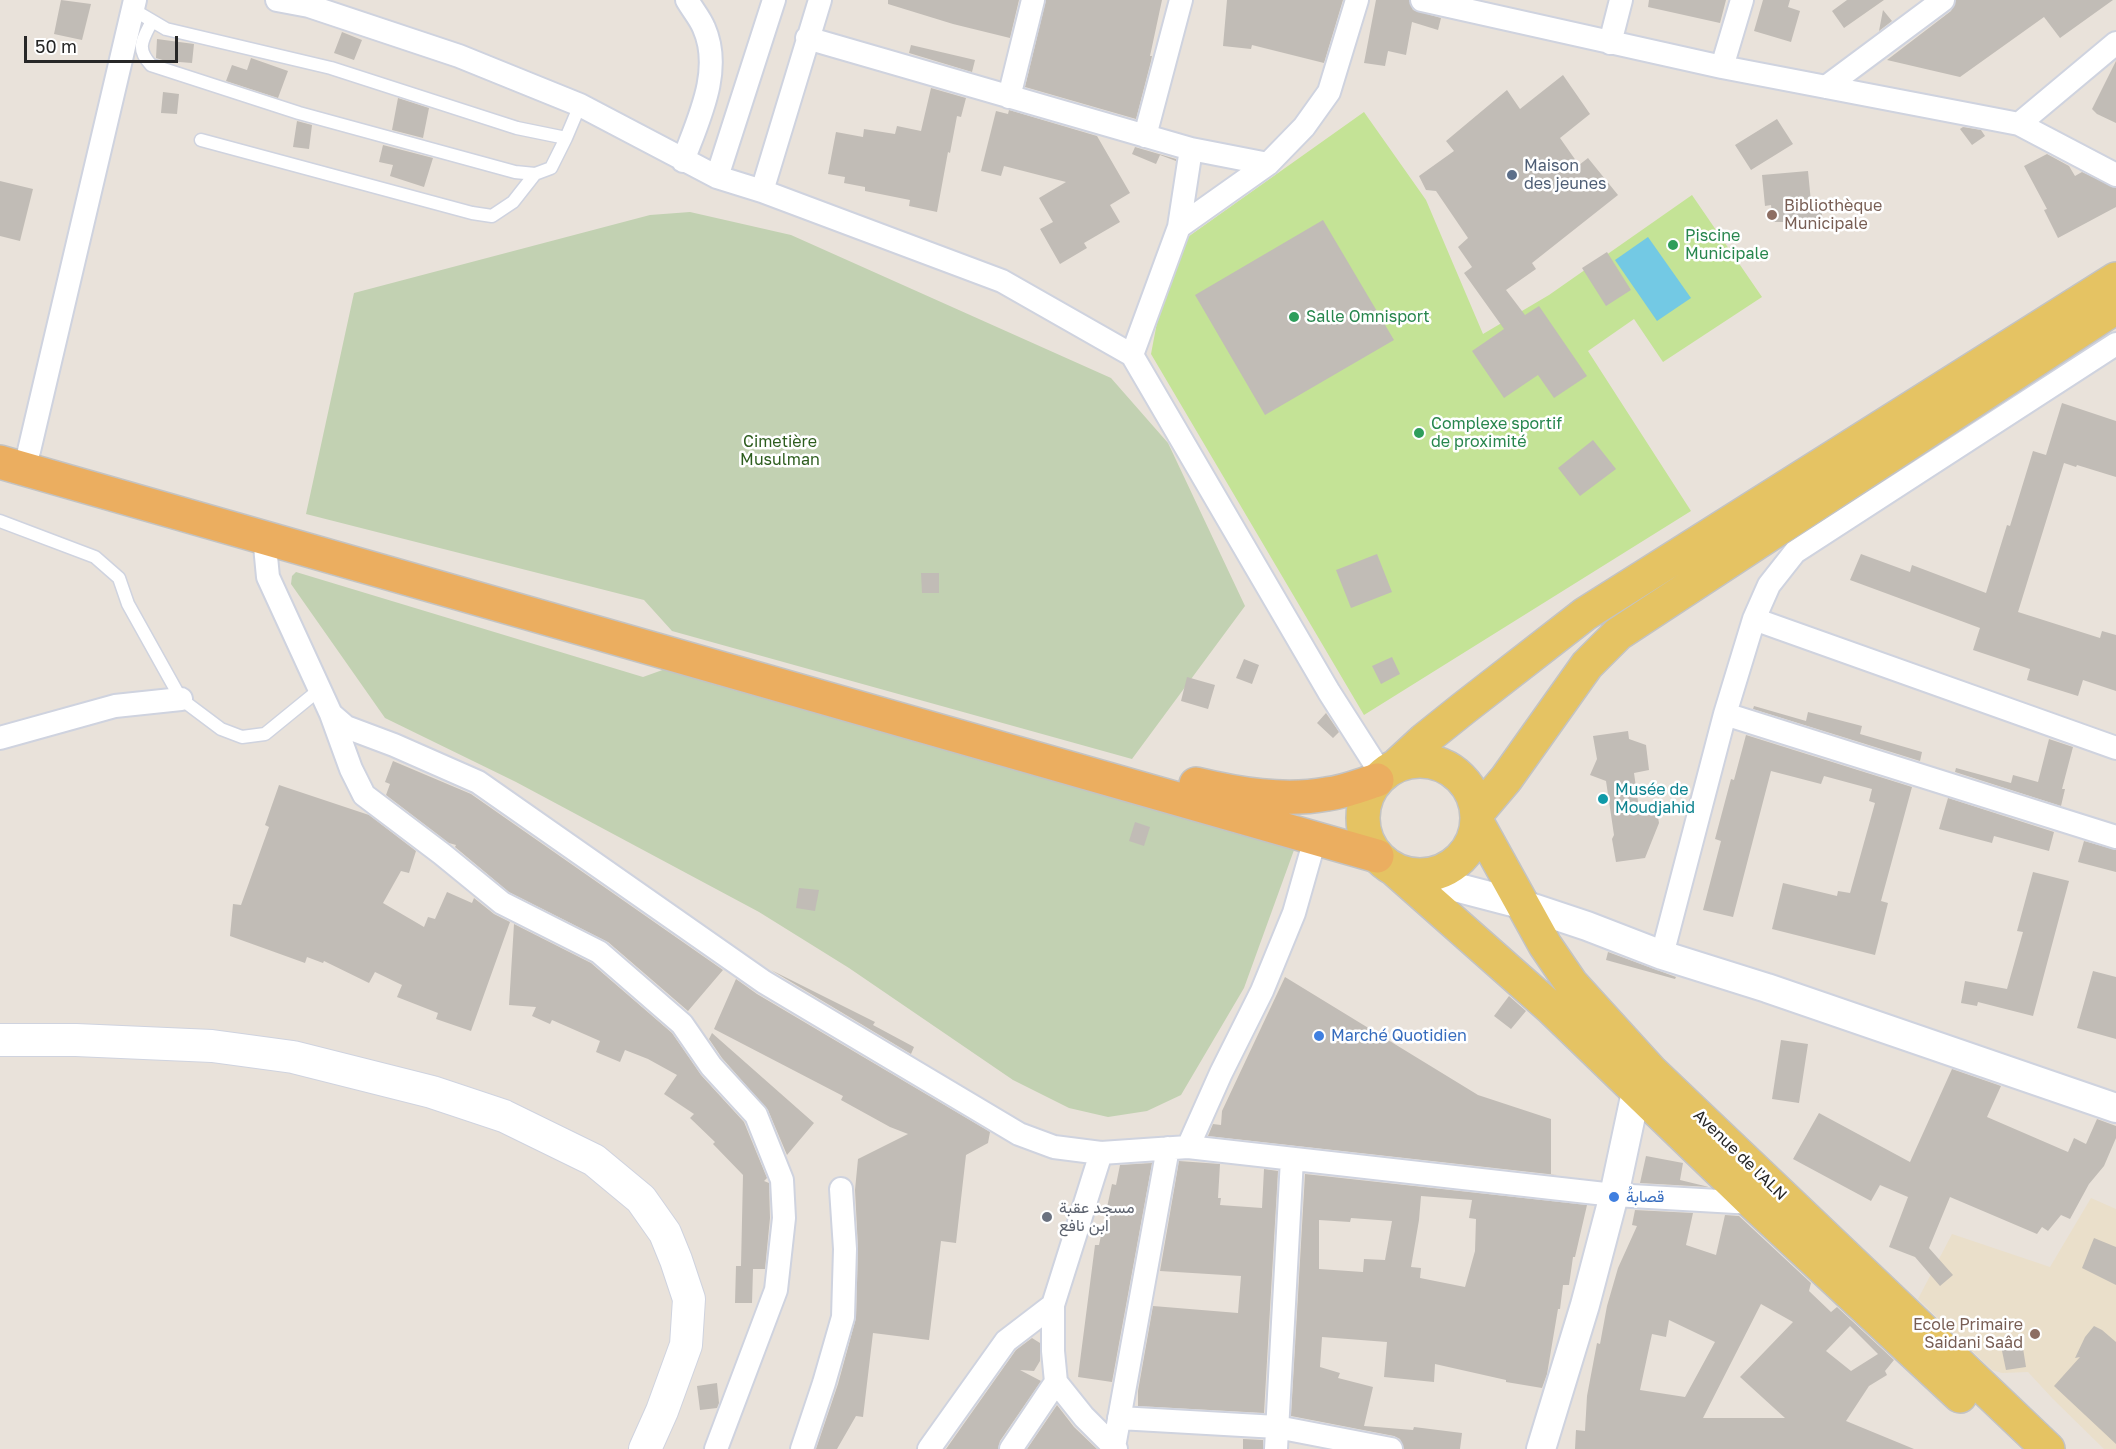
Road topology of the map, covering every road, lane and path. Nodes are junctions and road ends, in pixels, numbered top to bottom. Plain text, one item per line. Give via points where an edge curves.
1 (277, 0) edge
2 (687, 0) edge
3 (774, 0) edge
4 (820, 0) edge
5 (1033, 0) edge
6 (1181, 0) edge
7 (1357, 0) edge
8 (1422, 0) edge
9 (1621, 0) edge
10 (1742, 0) edge
11 (1942, 0) edge
12 (310, 3) edge
13 (139, 10) edge
14 (807, 38) junction
15 (1610, 43) junction
16 (2116, 43) edge
17 (1722, 67) junction
18 (1826, 87) junction
19 (1009, 97) junction
20 (580, 105) junction
21 (2019, 124) junction
22 (1145, 136) junction
23 (566, 138) junction
24 (201, 140) dead end
25 (1191, 149) junction
26 (683, 161) junction
27 (1268, 164) junction
28 (535, 174) junction
29 (2116, 175) edge
30 (717, 177) junction
31 (762, 191) junction
32 (1179, 227) junction
33 (2116, 279) edge
34 (2116, 307) edge
35 (2116, 345) edge
36 (1132, 355) junction
37 (10, 452) edge
38 (0, 521) edge
39 (264, 536) junction
40 (1754, 619) junction
41 (320, 690) junction
42 (182, 699) junction
43 (331, 714) junction
44 (1725, 714) junction
45 (0, 738) edge
46 (2116, 748) edge
47 (1386, 773) junction
48 (1478, 818) junction
49 (2116, 837) edge
50 (1315, 839) junction
51 (1394, 867) junction
52 (1524, 905) junction
53 (1662, 956) junction
54 (0, 1040) edge
55 (1644, 1082) junction
56 (2116, 1108) edge
57 (1178, 1148) junction
58 (1101, 1153) junction
59 (1292, 1159) junction
60 (841, 1189) dead end
61 (1614, 1195) junction
62 (1753, 1203) junction
63 (1053, 1305) junction
64 (1056, 1382) junction
65 (1119, 1418) junction
66 (1276, 1438) edge
67 (1115, 1448) edge
68 (645, 1449) edge
69 (716, 1449) edge
70 (802, 1449) edge
71 (929, 1449) edge
72 (1011, 1449) edge
73 (1391, 1449) edge
74 (1541, 1449) edge
75 (2017, 1449) edge
76 (2048, 1449) edge

1 - 12 street
2 - 26 street via 704,28 712,61 706,99
3 - 30 street
4 - 14 street
5 - 19 street
6 - 22 street
7 - 27 street via 1329,92 1304,127
8 - 15 street
9 - 15 street
10 - 17 street
11 - 18 street
12 - 20 street via 459,56
13 - 23 lane via 166,29 331,68 517,128
13 - 28 lane via 143,57 151,65 299,113 514,172
13 - 37 street
14 - 19 street
14 - 31 street
15 - 17 street
16 - 21 street
17 - 18 street
18 - 21 street
19 - 22 street
20 - 23 lane
20 - 26 street
21 - 29 street
22 - 25 street
23 - 28 lane via 551,168
24 - 28 lane via 492,216 513,202
25 - 27 street
25 - 32 street
26 - 30 street
27 - 32 street
30 - 31 street
31 - 36 street via 1002,281
32 - 36 street
33 - 47 main road via 1585,614
34 - 48 main road via 1618,634 1587,665
35 - 40 street via 1795,552 1769,585
36 - 47 street via 1323,682
37 - 39 highway
37 - 47 highway via 625,618 1210,787 1292,797 1328,794
38 - 42 lane via 95,557 119,578 128,604
39 - 41 street via 268,577
39 - 50 highway
40 - 44 street
40 - 46 street
41 - 42 lane via 265,734 242,737 221,729
41 - 43 street
42 - 45 street via 115,706
43 - 58 street via 346,727 477,782 764,982 1018,1134 1054,1147
43 - 69 street via 364,795 502,903 599,952 682,1024 711,1066 756,1114 782,1180 784,1218 776,1290
44 - 49 street
44 - 53 street
47 - 48 main road via 1416,761 1450,769 1464,780 1473,795
47 - 51 main road via 1368,792 1362,822 1365,837
48 - 51 main road via 1473,842 1462,858 1446,870 1428,875
48 - 52 main road, Avenue de l'ALN
50 - 51 highway
50 - 57 street via 1294,913 1262,991
51 - 52 street
51 - 55 main road, Avenue de l'ALN via 1551,1008
52 - 53 street
52 - 55 main road, Avenue de l'ALN via 1545,945
53 - 56 street
54 - 68 main road via 212,1046 293,1057 432,1092 504,1116 594,1161 641,1199 665,1233 689,1299 686,1345
55 - 61 street
55 - 62 main road, Avenue de l'ALN
55 - 76 main road, Avenue de l'ALN
57 - 58 street
57 - 59 street
57 - 65 street
58 - 63 street
59 - 61 street
59 - 66 street
60 - 70 street via 845,1249 843,1317
61 - 62 street
61 - 74 street
62 - 75 main road, Avenue de l'ALN
63 - 64 street
63 - 71 street via 1006,1341
64 - 67 street
64 - 72 street
65 - 66 street
65 - 67 street
66 - 73 street

